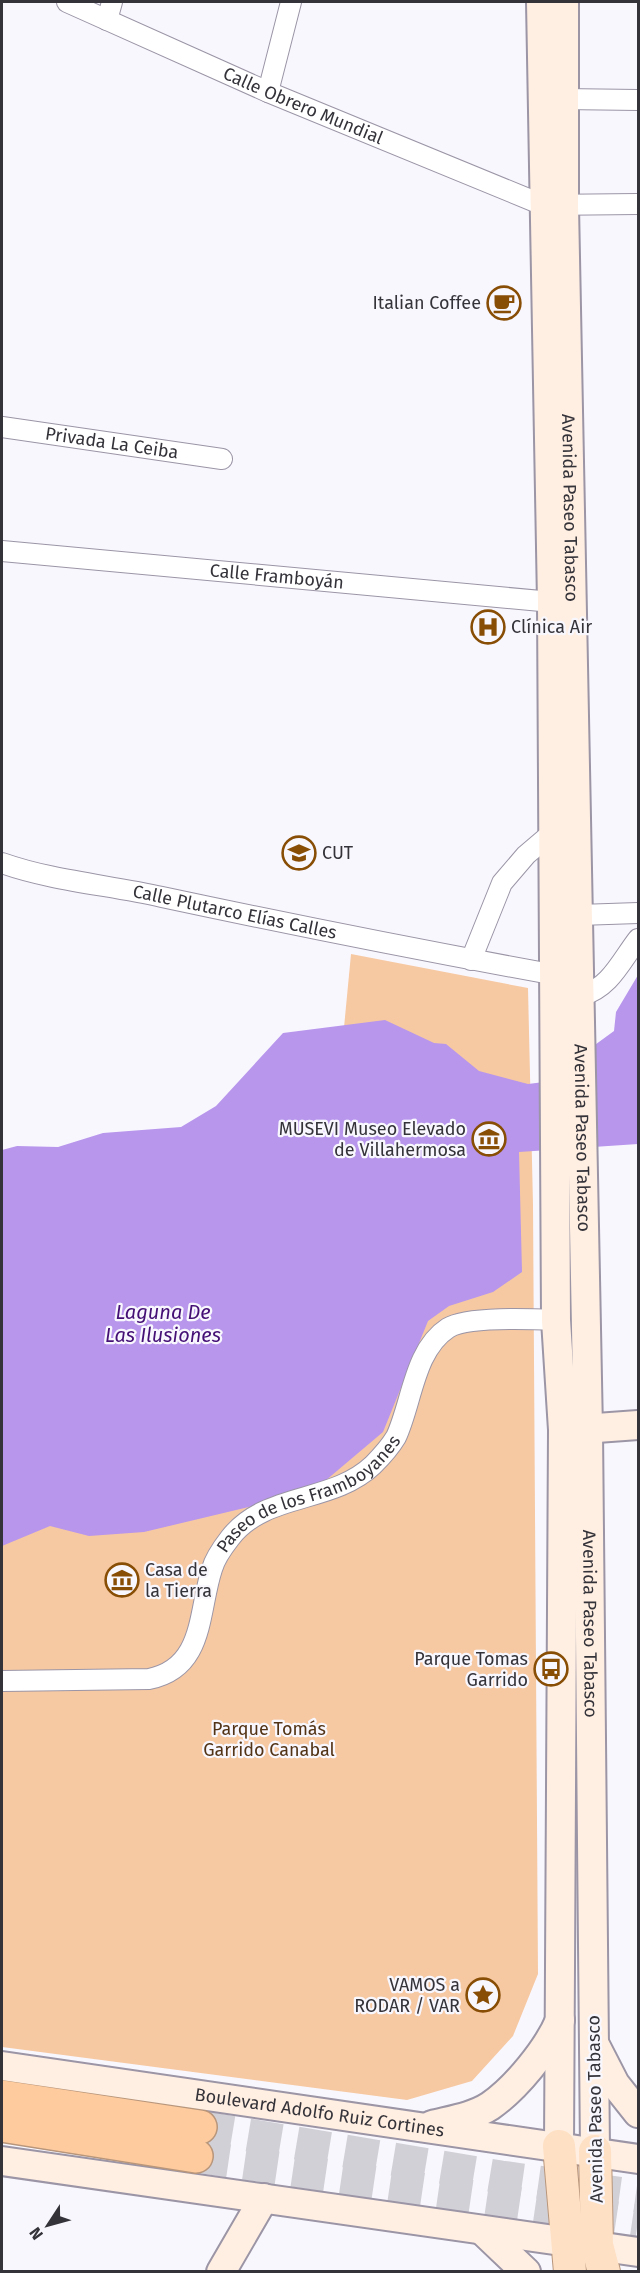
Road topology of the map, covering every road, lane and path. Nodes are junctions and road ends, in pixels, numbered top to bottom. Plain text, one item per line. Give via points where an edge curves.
1 (67, 2) edge
2 (291, 2) edge
3 (541, 2) edge
4 (564, 2) edge
5 (110, 11) edge
6 (268, 92) junction
7 (564, 99) junction
8 (639, 100) edge
9 (639, 204) edge
10 (554, 205) junction
11 (2, 428) edge
12 (222, 459) dead end
13 (2, 551) edge
14 (552, 602) junction
15 (553, 832) junction
16 (2, 863) edge
17 (639, 913) edge
18 (579, 915) junction
19 (639, 939) edge
20 (471, 960) junction
21 (556, 975) junction
22 (581, 996) junction
23 (556, 1320) junction
24 (639, 1425) edge
25 (575, 1430) junction
26 (2, 1681) edge
27 (561, 2018) junction
28 (593, 2040) junction
29 (2, 2066) edge
30 (2, 2097) edge
31 (639, 2113) edge
32 (2, 2125) edge
33 (418, 2129) junction
34 (559, 2146) junction
35 (595, 2151) junction
36 (639, 2159) edge
37 (2, 2161) edge
38 (264, 2198) junction
39 (484, 2232) junction
40 (639, 2252) edge
41 (568, 2258) edge
42 (601, 2258) edge
43 (221, 2271) edge
44 (526, 2271) edge

1 - 5 street, Calle Obrero Mundial
2 - 6 street
3 - 10 main road, Avenida Paseo Tabasco
4 - 7 main road, Avenida Paseo Tabasco
5 - 6 street, Calle Obrero Mundial
6 - 10 street, Calle Obrero Mundial
7 - 8 street
7 - 10 main road, Avenida Paseo Tabasco
9 - 10 street
10 - 14 main road, Avenida Paseo Tabasco
10 - 18 main road, Avenida Paseo Tabasco
11 - 12 street, Privada La Ceiba
13 - 14 street, Calle Framboyán
14 - 15 main road, Avenida Paseo Tabasco
15 - 20 street via 502,883
15 - 21 main road, Avenida Paseo Tabasco
16 - 20 street, Calle Plutarco Elías Calles via 24,871
17 - 18 street
18 - 22 main road, Avenida Paseo Tabasco
19 - 22 street via 611,978
20 - 21 street, Calle Plutarco Elías Calles
21 - 23 main road, Avenida Paseo Tabasco
22 - 25 main road, Avenida Paseo Tabasco
23 - 25 main road, Avenida Paseo Tabasco
23 - 26 street, Paseo de los Framboyanes via 507,1318 451,1326 440,1334 428,1351 395,1438 371,1467 333,1489 262,1512 231,1537 212,1568 198,1636 184,1659 167,1673 126,1681
24 - 25 main road
25 - 27 main road, Avenida Paseo Tabasco
25 - 28 main road, Avenida Paseo Tabasco
27 - 33 main road via 534,2061 489,2106
27 - 34 main road, Avenida Paseo Tabasco
28 - 31 main road via 615,2084
28 - 35 main road, Avenida Paseo Tabasco
29 - 33 main road, Boulevard Adolfo Ruiz Cortines
30 - 32 highway via 198,2141
33 - 34 main road, Boulevard Adolfo Ruiz Cortines
34 - 35 main road, Boulevard Adolfo Ruiz Cortines
34 - 41 main road, Avenida Paseo Tabasco
35 - 36 main road, Boulevard Adolfo Ruiz Cortines
35 - 42 main road, Avenida Paseo Tabasco
37 - 38 main road
38 - 39 main road
38 - 43 main road
39 - 41 main road
39 - 44 main road
40 - 42 main road
41 - 42 main road

